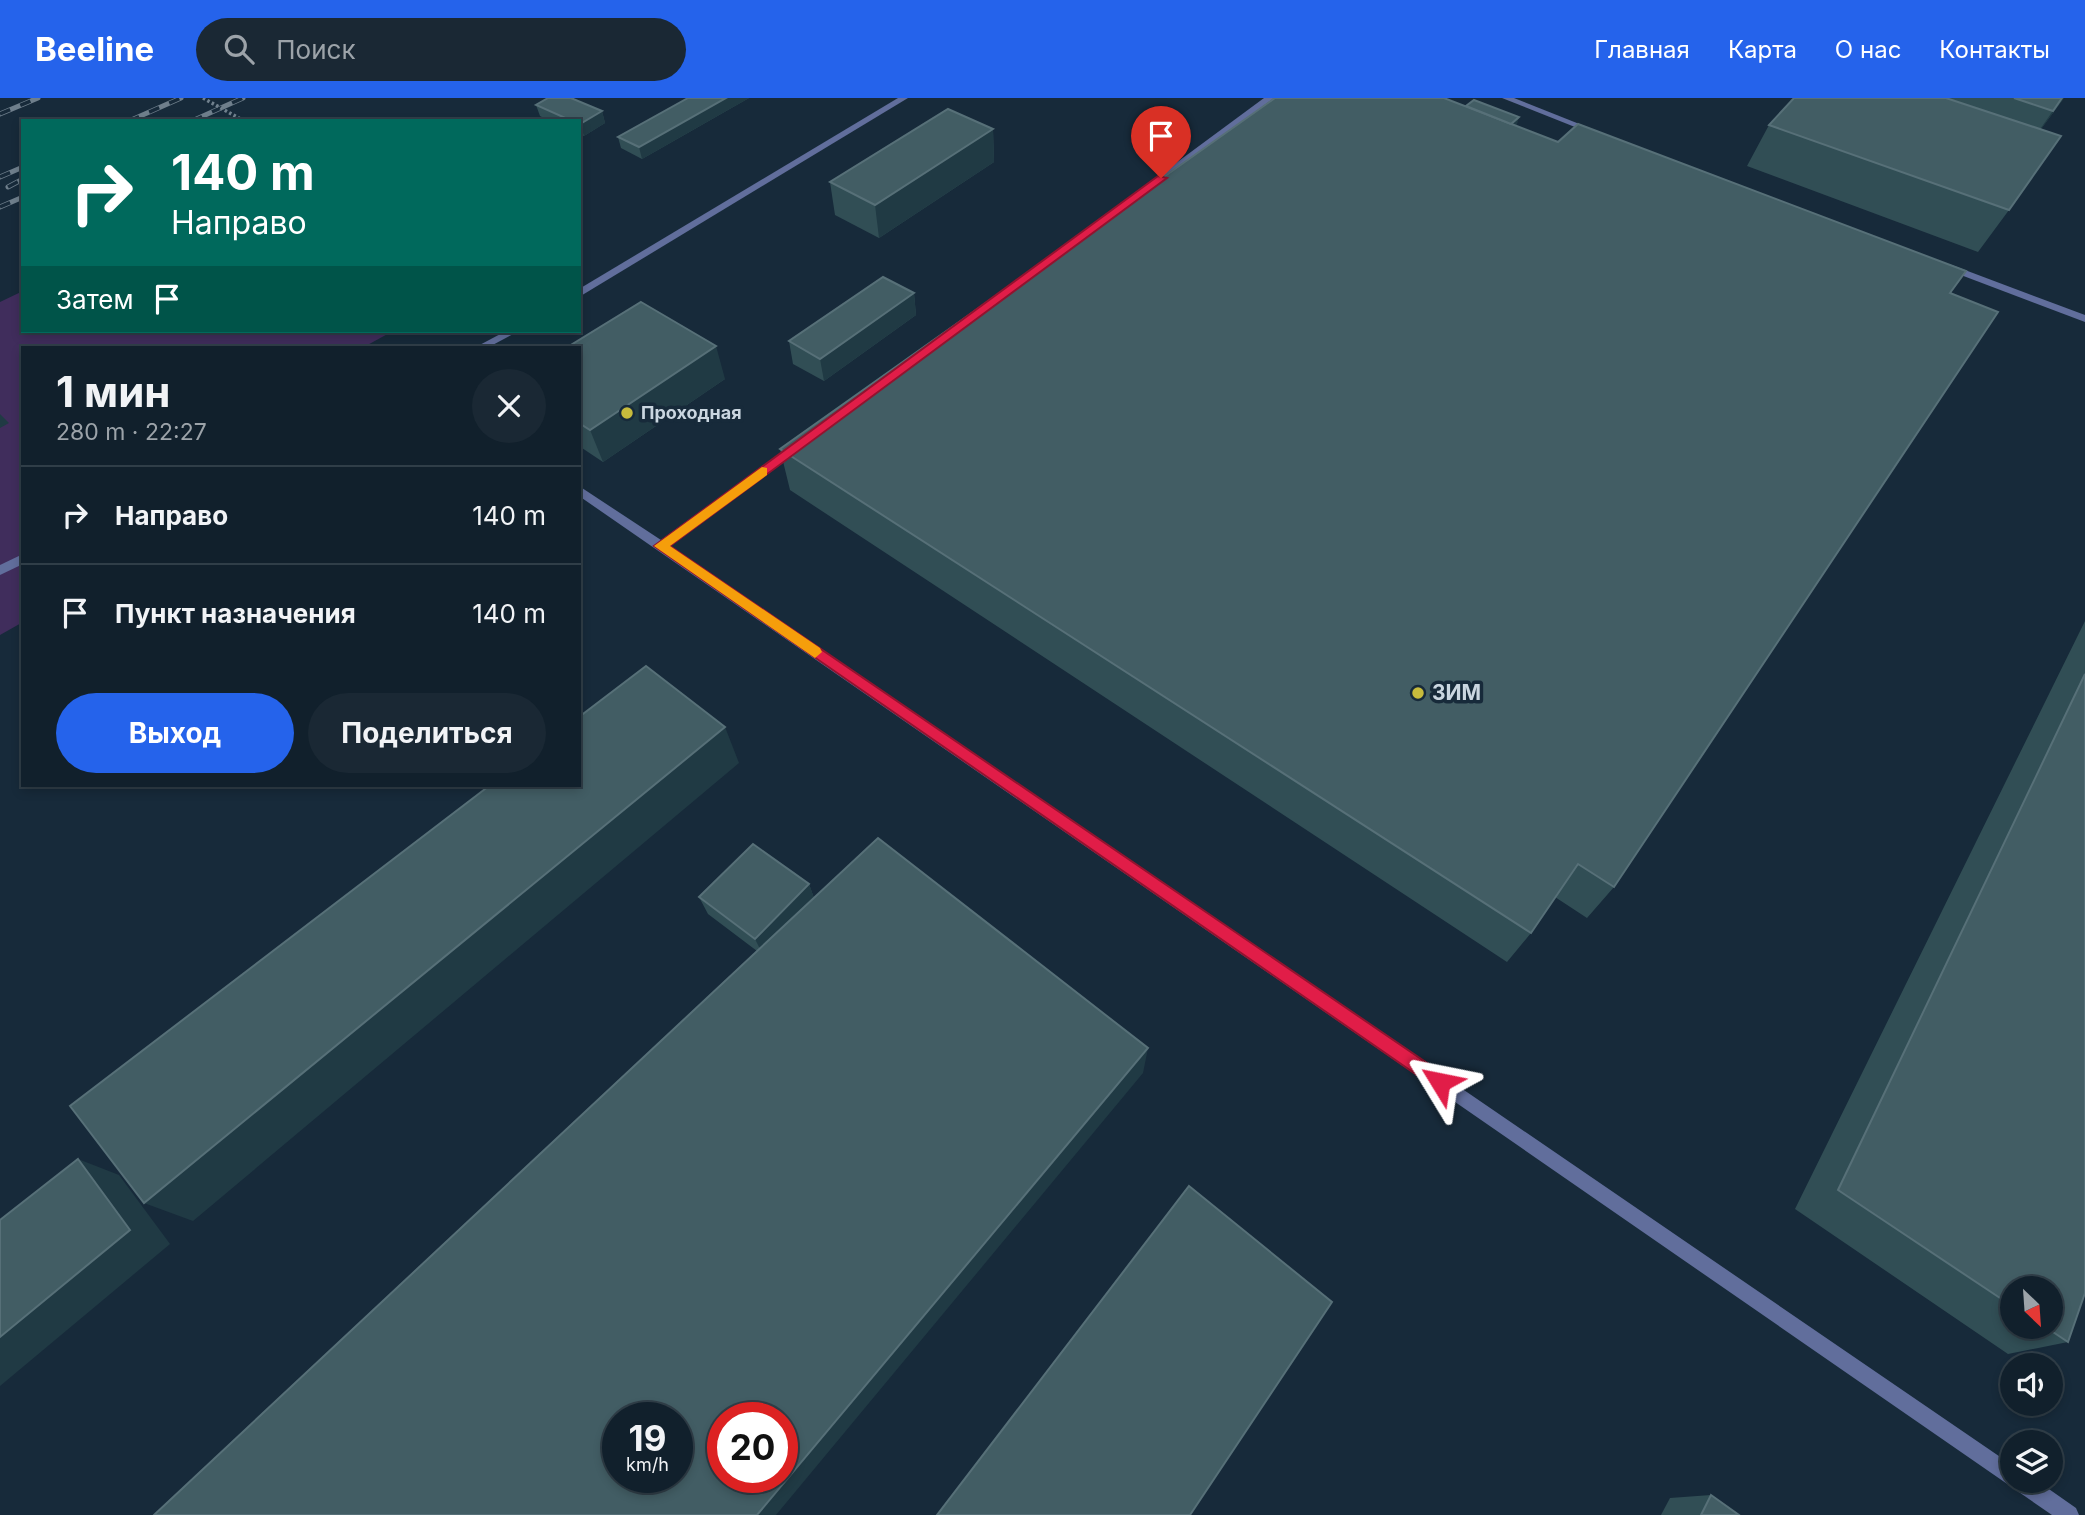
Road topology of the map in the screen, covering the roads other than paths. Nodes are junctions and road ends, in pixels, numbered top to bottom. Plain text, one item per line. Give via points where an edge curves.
1 (904, 98) edge
2 (1270, 98) edge
3 (1506, 98) edge
4 (1609, 137) edge
5 (1104, 220) edge
6 (1944, 265) edge
7 (581, 293) edge
8 (2085, 318) edge
9 (510, 333) edge
10 (483, 346) edge
11 (805, 440) edge
12 (581, 491) edge
13 (660, 546) junction
14 (21, 559) edge
15 (0, 570) edge
16 (2000, 1468) edge
17 (2038, 1493) edge
18 (2069, 1515) edge

1 - 7 lane
2 - 5 lane
3 - 4 lane
6 - 8 lane
9 - 10 lane
11 - 13 lane
12 - 13 lane
13 - 16 lane
14 - 15 lane
17 - 18 lane

